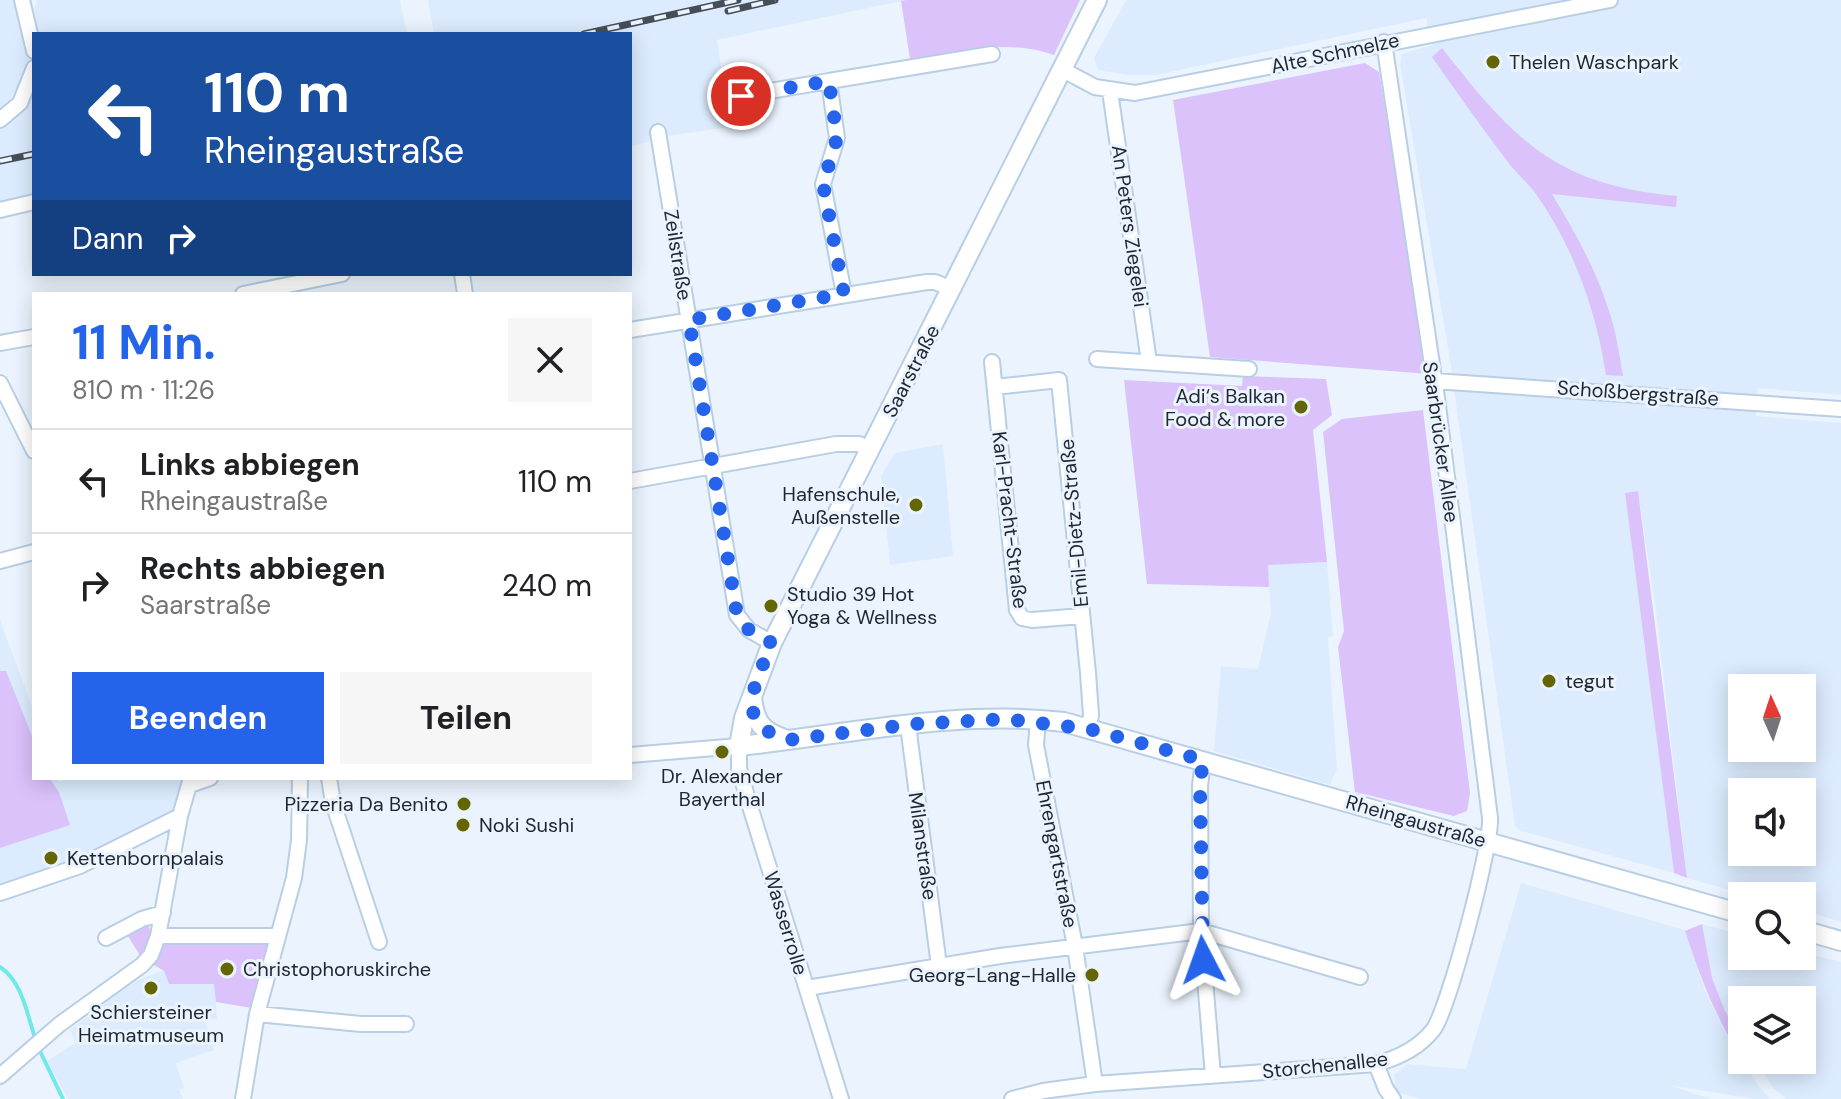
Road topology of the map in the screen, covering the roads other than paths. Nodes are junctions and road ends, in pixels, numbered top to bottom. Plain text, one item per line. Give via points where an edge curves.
1 (22, 0) edge
2 (1097, 0) edge
3 (1610, 0) edge
4 (32, 42) edge
5 (1384, 42) junction
6 (992, 54) dead end
7 (1063, 70) junction
8 (32, 73) edge
9 (829, 81) junction
10 (1110, 91) junction
11 (741, 96) dead end
12 (0, 120) edge
13 (658, 132) dead end
14 (32, 202) edge
15 (0, 210) edge
16 (332, 276) edge
17 (952, 289) junction
18 (253, 292) edge
19 (844, 294) junction
20 (689, 320) junction
21 (632, 330) edge
22 (32, 337) edge
23 (0, 343) edge
24 (1097, 359) dead end
25 (992, 362) dead end
26 (1149, 362) junction
27 (1249, 369) dead end
28 (1434, 381) junction
29 (0, 383) edge
30 (995, 387) junction
31 (1841, 409) edge
32 (32, 447) edge
33 (870, 450) junction
34 (713, 466) junction
35 (632, 481) edge
36 (32, 553) edge
37 (0, 561) edge
38 (1082, 616) junction
39 (772, 643) junction
40 (752, 695) junction
41 (1037, 721) junction
42 (908, 725) junction
43 (1089, 729) junction
44 (788, 740) junction
45 (739, 746) junction
46 (632, 755) edge
47 (1203, 760) junction
48 (300, 780) edge
49 (329, 780) edge
50 (191, 782) edge
51 (180, 816) junction
52 (1489, 842) junction
53 (0, 893) edge
54 (1728, 910) edge
55 (163, 913) junction
56 (1201, 931) junction
57 (1816, 934) edge
58 (158, 936) junction
59 (278, 936) junction
60 (106, 938) dead end
61 (1841, 941) edge
62 (379, 942) dead end
63 (1075, 946) junction
64 (939, 966) junction
65 (1360, 977) dead end
66 (807, 988) junction
67 (257, 1014) junction
68 (406, 1024) dead end
69 (1376, 1064) junction
70 (0, 1076) edge
71 (1213, 1076) junction
72 (1095, 1084) junction
73 (243, 1099) edge
74 (841, 1099) edge
75 (1012, 1099) edge
76 (1393, 1099) edge

1 - 4 street
2 - 7 main road, Saarstraße
3 - 5 street, Alte Schmelze
5 - 10 street, Alte Schmelze via 1158,89
5 - 28 street, Saarbrücker Allee
6 - 9 street
7 - 10 street, Alte Schmelze
7 - 17 main road, Saarstraße
8 - 12 street via 20,103
9 - 11 street
9 - 19 street via 837,138 823,184
10 - 26 street, An Peters Ziegelei
13 - 20 street, Zeilstraße
14 - 15 street
16 - 18 street
17 - 19 street via 931,282
17 - 33 main road, Saarstraße
19 - 20 street
20 - 21 street
20 - 34 street, Zeilstraße
22 - 23 street
24 - 26 street
25 - 30 street, Karl-Pracht-Straße
26 - 27 street
28 - 31 street, Schoßbergstraße
28 - 52 street, Saarbrücker Allee
29 - 32 street
30 - 38 street, Karl-Pracht-Straße via 1017,610 1032,620
30 - 38 street, Emil-Dietz-Straße via 1059,380
33 - 34 street via 836,444
33 - 39 main road, Saarstraße
34 - 35 street
34 - 39 street, Zeilstraße via 737,615 749,630
36 - 37 street
38 - 43 street, Emil-Dietz-Straße
39 - 40 main road, Saarstraße
40 - 44 main road via 761,727
40 - 45 main road, Saarstraße
41 - 42 main road, Rheingaustraße
41 - 43 main road, Rheingaustraße
41 - 63 street, Ehrengartstraße via 1036,745
42 - 44 main road, Rheingaustraße
42 - 64 street, Milanstraße
43 - 47 main road, Rheingaustraße
44 - 45 main road, Rheingaustraße
45 - 46 street
45 - 66 street, Wasserrolle via 739,768
47 - 52 main road, Rheingaustraße
47 - 56 street
48 - 59 street via 297,863
49 - 62 street
50 - 51 street
51 - 53 street via 80,866
51 - 55 street
52 - 54 main road, Rheingaustraße
52 - 69 street, Storchenallee via 1434,1030 1409,1051
55 - 58 street
55 - 60 street
56 - 63 street
56 - 65 street
56 - 71 street
57 - 61 main road
58 - 59 street
58 - 70 street via 142,965
59 - 67 street
63 - 64 street
63 - 72 street, Ehrengartstraße
64 - 66 street
66 - 74 street, Wasserrolle
67 - 68 street
67 - 73 street
69 - 71 street, Storchenallee
69 - 76 street
71 - 72 street, Storchenallee
72 - 75 street, Storchenallee

